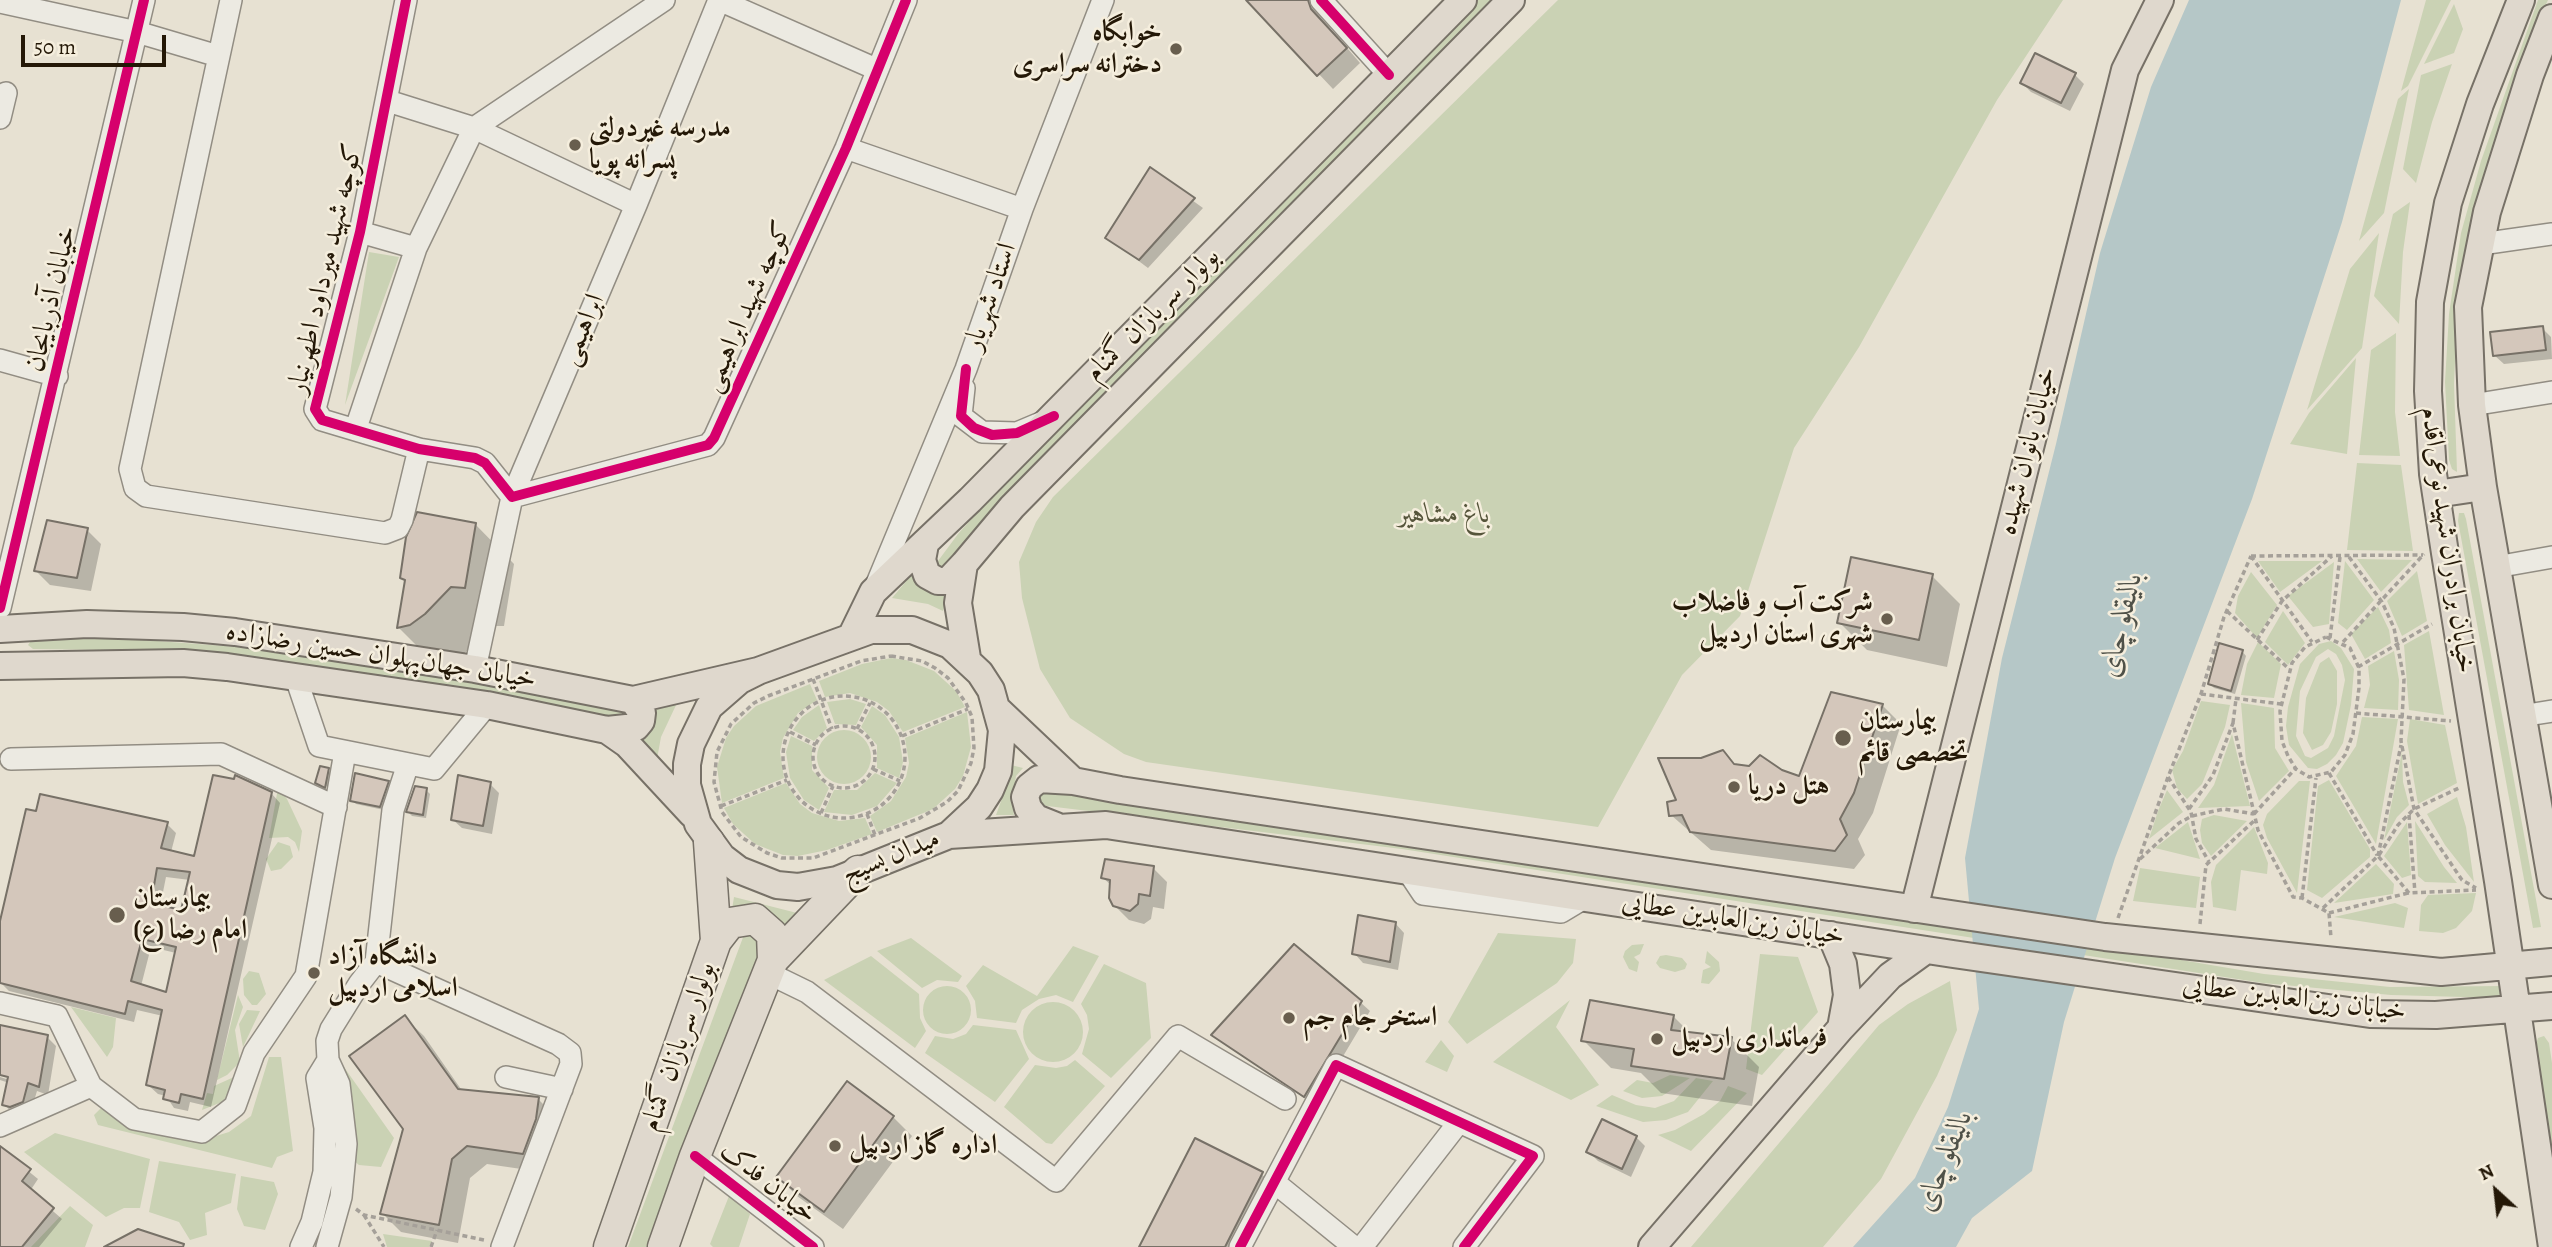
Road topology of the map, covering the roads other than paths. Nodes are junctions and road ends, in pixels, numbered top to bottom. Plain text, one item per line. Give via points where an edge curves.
1 (144, 0) edge
2 (231, 0) edge
3 (406, 0) edge
4 (664, 0) edge
5 (719, 0) edge
6 (906, 0) edge
7 (1104, 0) edge
8 (1321, 0) edge
9 (1463, 0) edge
10 (1511, 0) edge
11 (2160, 0) edge
12 (2521, 0) edge
13 (0, 2) edge
14 (2552, 18) edge
15 (137, 32) junction
16 (218, 56) junction
17 (876, 69) junction
18 (1389, 75) junction
19 (6, 93) dead end
20 (388, 101) junction
21 (0, 118) edge
22 (474, 128) junction
23 (846, 148) junction
24 (636, 205) junction
25 (1022, 209) junction
26 (360, 232) junction
27 (2552, 234) edge
28 (2481, 244) junction
29 (416, 248) junction
30 (0, 360) edge
31 (966, 369) junction
32 (57, 376) junction
33 (2552, 392) edge
34 (2472, 405) junction
35 (1054, 416) junction
36 (356, 428) junction
37 (419, 449) junction
38 (2483, 487) junction
39 (2436, 494) junction
40 (512, 497) junction
41 (925, 544) junction
42 (2552, 557) edge
43 (964, 564) junction
44 (2496, 567) junction
45 (873, 592) junction
46 (0, 608) edge
47 (0, 629) edge
48 (852, 635) junction
49 (967, 657) junction
50 (0, 666) edge
51 (475, 669) junction
52 (758, 671) junction
53 (296, 678) junction
54 (634, 700) junction
55 (996, 704) junction
56 (487, 705) junction
57 (2552, 711) edge
58 (2521, 716) junction
59 (607, 730) junction
60 (345, 752) junction
61 (4, 760) edge
62 (408, 764) junction
63 (1073, 781) junction
64 (336, 807) junction
65 (1058, 827) junction
66 (702, 829) junction
67 (949, 835) junction
68 (2550, 857) edge
69 (872, 866) junction
70 (2552, 885) edge
71 (1914, 909) junction
72 (1831, 935) junction
73 (2506, 935) junction
74 (716, 941) junction
75 (1926, 950) junction
76 (376, 962) junction
77 (2552, 962) edge
78 (2511, 965) junction
79 (771, 966) junction
80 (2449, 972) junction
81 (0, 1003) edge
82 (2552, 1006) edge
83 (2517, 1010) junction
84 (1841, 1028) junction
85 (328, 1060) junction
86 (506, 1077) dead end
87 (91, 1086) junction
88 (562, 1089) junction
89 (1285, 1099) dead end
90 (1459, 1122) junction
91 (0, 1126) edge
92 (695, 1156) junction
93 (1274, 1182) junction
94 (502, 1246) edge
95 (301, 1247) edge
96 (327, 1247) edge
97 (609, 1247) edge
98 (663, 1247) edge
99 (813, 1247) edge
100 (1240, 1247) edge
101 (1354, 1247) edge
102 (1362, 1247) edge
103 (1464, 1247) edge
104 (1652, 1247) edge
105 (2552, 1247) edge

1 - 15 street, خیابان آذربایجان
2 - 16 street
3 - 20 street, کوچه شهید میرداود اطهرنیار
4 - 22 street
5 - 17 street
5 - 24 street, ابراهیمی
6 - 17 street, کوچه شهید ابراهیمی
7 - 25 street, استاد شهریار
8 - 18 street
9 - 18 main road, بولوار سربازان گمنام
10 - 43 main road, بولوار سربازان گمنام via 1012,507
11 - 71 main road, خیابان بانوان شهیده via 2125,70
12 - 39 main road, خیابان برادران شهید نوعی‌اقدم via 2448,203 2430,302 2428,391
13 - 15 street
14 - 28 main road, خیابان برادران شهید نوعی‌اقدم via 2530,75
15 - 16 street
15 - 32 street, خیابان آذربایجان
16 - 37 street via 130,469 135,488 146,496 385,533 398,528 402,520
17 - 23 street, کوچه شهید ابراهیمی
18 - 35 main road, بولوار سربازان گمنام
19 - 21 street
20 - 22 street
20 - 26 street, کوچه شهید میرداود اطهرنیار
22 - 24 street
22 - 29 street
23 - 25 street
23 - 40 street, کوچه شهید ابراهیمی via 708,445
24 - 40 street, ابراهیمی
25 - 31 street, استاد شهریار
26 - 29 street
26 - 36 street, کوچه شهید میرداود اطهرنیار via 315,409 323,420
27 - 28 street
28 - 34 main road, خیابان برادران شهید نوعی‌اقدم via 2468,307
29 - 36 street
30 - 32 street
31 - 35 street via 961,416 974,428 992,435 1017,433
31 - 45 street, استاد شهریار
32 - 46 street, خیابان آذربایجان
33 - 34 street
34 - 38 main road, خیابان برادران شهید نوعی‌اقدم
35 - 41 main road, بولوار سربازان گمنام
36 - 37 street, کوچه شهید میرداود اطهرنیار
37 - 40 street, کوچه شهید میرداود اطهرنیار via 485,463
38 - 39 main road
38 - 44 main road, خیابان برادران شهید نوعی‌اقدم
39 - 73 main road, خیابان برادران شهید نوعی‌اقدم via 2434,554
40 - 51 street, ابراهیمی
41 - 43 main road via 927,575 938,581 948,581
41 - 45 main road, بولوار سربازان گمنام
42 - 44 street
43 - 49 main road via 958,603
44 - 58 main road, خیابان برادران شهید نوعی‌اقدم
45 - 48 main road, بولوار سربازان گمنام
47 - 51 main road, خیابان جهان‌پهلوان حسین رضا‌زاده via 87,624 183,627
48 - 49 main road, میدان بسیج via 891,628 912,630
48 - 52 main road, میدان بسیج
49 - 55 main road, میدان بسیج
50 - 53 main road, خیابان جهان‌پهلوان حسین رضا‌زاده via 183,663
51 - 54 main road, خیابان جهان‌پهلوان حسین رضا‌زاده
52 - 54 main road, خیابان جهان‌پهلوان حسین رضا‌زاده
52 - 66 main road, میدان بسیج via 723,692 698,725 687,764 687,785
53 - 56 main road, خیابان جهان‌پهلوان حسین رضا‌زاده
53 - 60 street via 319,746
54 - 59 main road via 642,713 636,727
55 - 63 main road
55 - 67 main road, میدان بسیج via 1002,730 998,771 979,807
56 - 59 main road, خیابان جهان‌پهلوان حسین رضا‌زاده
56 - 62 street via 434,769
57 - 58 street
58 - 68 main road, خیابان برادران شهید نوعی‌اقدم
59 - 66 main road, خیابان جهان‌پهلوان حسین رضا‌زاده via 634,750
60 - 62 street
60 - 64 street
61 - 64 street via 220,754
62 - 76 street via 393,810
63 - 65 main road, خیابان زین‌العابدین عطایی via 1039,779 1029,787 1027,808 1036,818
63 - 71 main road, خیابان زین‌العابدین عطایی
64 - 87 street via 306,976 254,1053 235,1106 202,1132 134,1119
65 - 67 main road, خیابان زین‌العابدین عطایی
65 - 72 main road, خیابان زین‌العابدین عطایی via 1106,825
66 - 69 main road, میدان بسیج via 739,870 777,885 818,885
66 - 74 highway, بولوار سربازان گمنام
67 - 69 main road, میدان بسیج
68 - 70 main road, خیابان برادران شهید نوعی‌اقدم
69 - 79 highway, بولوار سربازان گمنام
71 - 80 main road, خیابان زین‌العابدین عطایی via 2108,937
72 - 75 main road, خیابان زین‌العابدین عطایی
72 - 84 main road via 1843,964 1847,995
73 - 78 main road, خیابان برادران شهید نوعی‌اقدم
73 - 80 main road via 2480,958
74 - 79 highway via 730,923 755,919 772,934
74 - 97 highway, بولوار سربازان گمنام
75 - 83 main road, خیابان زین‌العابدین عطایی via 2370,1014
75 - 84 main road via 1890,976
76 - 85 street via 331,1029
76 - 88 street via 558,1044 570,1053 571,1064
77 - 78 main road, خیابان زین‌العابدین عطایی
78 - 80 main road, خیابان زین‌العابدین عطایی
78 - 83 main road, خیابان برادران شهید نوعی‌اقدم
79 - 89 street via 1056,1181 1178,1036
79 - 92 highway, بولوار سربازان گمنام
81 - 87 street via 57,1016
82 - 83 main road, خیابان زین‌العابدین عطایی
83 - 105 main road, خیابان برادران شهید نوعی‌اقدم
84 - 104 main road
85 - 95 street via 317,1078 325,1128 324,1172
85 - 96 street via 339,1084 344,1128 341,1197
86 - 88 street
87 - 91 street
88 - 94 street
90 - 93 street via 1336,1065
90 - 102 street
90 - 103 street via 1532,1156
92 - 98 highway, بولوار سربازان گمنام
92 - 99 street, خیابان فدک
93 - 100 street
93 - 101 street

